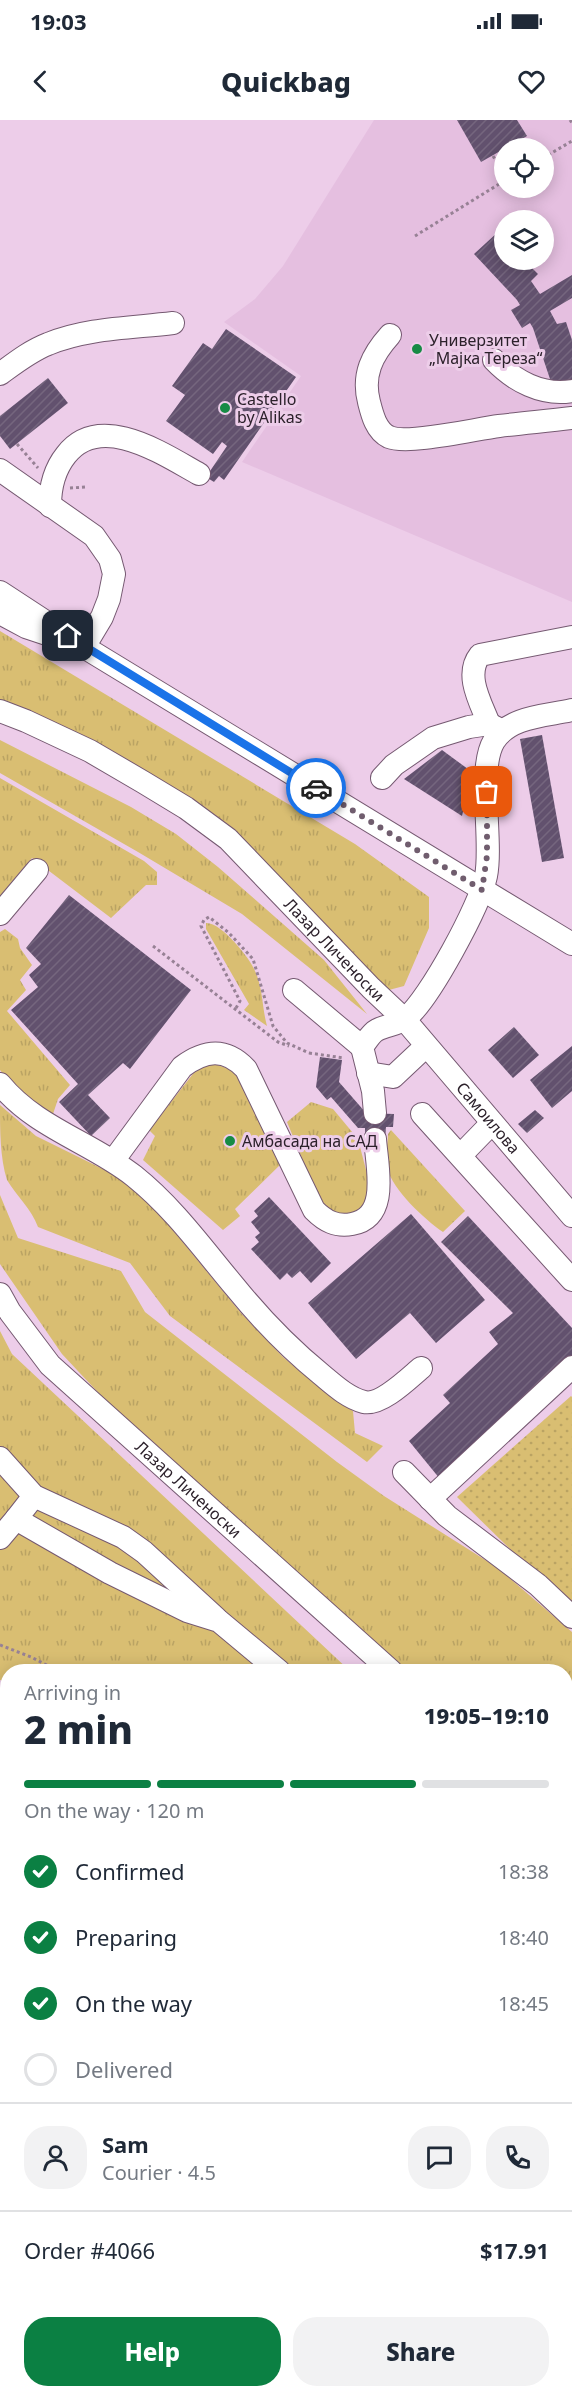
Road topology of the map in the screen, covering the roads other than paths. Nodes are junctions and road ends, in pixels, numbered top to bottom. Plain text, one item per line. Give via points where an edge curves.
1 (173, 323) dead end
2 (390, 335) dead end
3 (494, 360) dead end
4 (0, 374) edge
5 (572, 391) edge
6 (572, 418) edge
7 (0, 470) edge
8 (199, 474) dead end
9 (50, 506) junction
10 (0, 592) edge
11 (0, 613) edge
12 (572, 637) edge
13 (84, 647) junction
14 (0, 711) edge
15 (572, 711) edge
16 (496, 727) junction
17 (382, 778) dead end
18 (38, 870) dead end
19 (482, 890) junction
20 (0, 914) edge
21 (572, 944) edge
22 (294, 990) dead end
23 (405, 1020) junction
24 (426, 1046) junction
25 (362, 1047) junction
26 (368, 1073) junction
27 (0, 1084) edge
28 (375, 1113) dead end
29 (422, 1114) dead end
30 (492, 1124) junction
31 (375, 1139) dead end
32 (461, 1155) junction
33 (113, 1161) junction
34 (572, 1216) edge
35 (572, 1280) edge
36 (0, 1294) edge
37 (572, 1367) edge
38 (421, 1368) dead end
39 (0, 1458) edge
40 (404, 1472) dead end
41 (34, 1496) junction
42 (430, 1498) junction
43 (16, 1519) junction
44 (0, 1538) edge
45 (572, 1617) edge
46 (219, 1621) junction
47 (271, 1664) edge
48 (383, 1664) edge

1 - 4 street via 62,339 36,350
2 - 6 street via 371,361 366,377 373,416 389,437 417,438
3 - 5 street via 510,376 529,385 550,392
7 - 9 street
8 - 9 street via 128,439 93,436 77,443 59,465 52,480
9 - 13 street via 94,536 113,566 109,599
10 - 13 street
11 - 13 street via 26,627
12 - 16 street via 480,655 472,674
13 - 19 street
14 - 23 street, Лазар Личеноски via 99,756 186,808 228,839
15 - 16 street
16 - 17 street via 469,727 432,738
16 - 19 street via 488,760 487,856
18 - 20 street
19 - 21 street
19 - 23 street via 451,952
22 - 25 street
23 - 24 street, Самоилова
23 - 25 street via 375,1031
24 - 26 street via 393,1077
24 - 30 street, Самоилова
25 - 26 street
26 - 28 street
27 - 33 street via 41,1122
29 - 32 street
30 - 32 street
30 - 34 street, Самоилова
31 - 33 street via 376,1207 362,1222 332,1224 314,1210 246,1069 231,1057 209,1053 182,1067
32 - 35 street
33 - 38 street via 179,1218 252,1307 295,1352 351,1396 374,1401
36 - 48 street, Лазар Личеноски via 50,1365
37 - 42 street
39 - 41 street
40 - 42 street
41 - 43 street
41 - 46 street via 123,1537
42 - 45 street
43 - 44 street
43 - 46 street via 110,1573 187,1611
46 - 47 street

